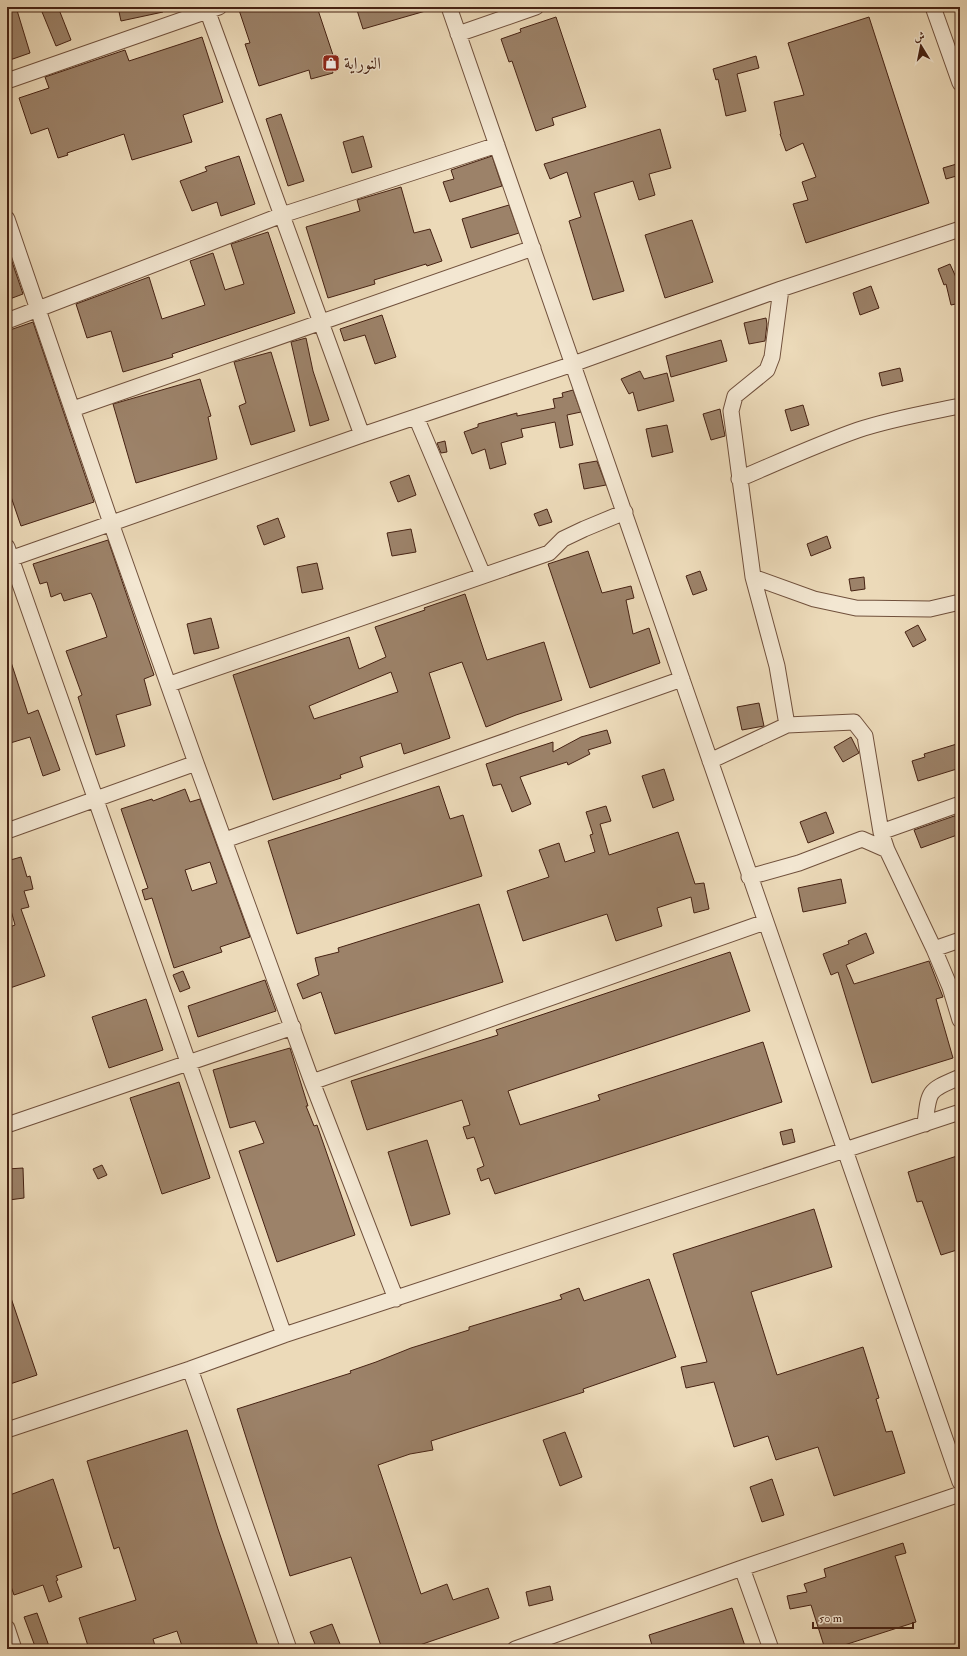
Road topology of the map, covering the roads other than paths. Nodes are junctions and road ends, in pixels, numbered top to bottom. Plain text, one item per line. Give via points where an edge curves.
1 (449, 7) edge
2 (536, 7) edge
3 (933, 7) edge
4 (211, 8) edge
5 (458, 34) junction
6 (7, 81) edge
7 (960, 83) edge
8 (497, 145) junction
9 (282, 215) junction
10 (7, 219) edge
11 (960, 229) edge
12 (532, 248) junction
13 (781, 289) junction
14 (39, 309) junction
15 (7, 321) edge
16 (320, 322) junction
17 (573, 364) junction
18 (960, 406) edge
19 (73, 409) junction
20 (416, 417) junction
21 (362, 435) junction
22 (739, 479) junction
23 (625, 512) junction
24 (112, 523) junction
25 (8, 555) edge
26 (483, 574) junction
27 (753, 577) junction
28 (960, 602) edge
29 (682, 679) junction
30 (170, 684) junction
31 (786, 725) junction
32 (710, 761) junction
33 (196, 763) junction
34 (96, 799) junction
35 (960, 804) edge
36 (7, 831) edge
37 (881, 832) junction
38 (225, 840) junction
39 (887, 850) junction
40 (749, 877) junction
41 (765, 922) junction
42 (960, 940) edge
43 (934, 949) junction
44 (960, 1020) edge
45 (293, 1027) junction
46 (188, 1062) junction
47 (960, 1077) edge
48 (312, 1082) junction
49 (960, 1112) edge
50 (925, 1124) junction
51 (7, 1125) edge
52 (843, 1151) junction
53 (396, 1299) junction
54 (284, 1335) junction
55 (190, 1369) junction
56 (7, 1430) edge
57 (960, 1482) edge
58 (960, 1494) edge
59 (742, 1568) junction
60 (7, 1628) edge
61 (14, 1649) edge
62 (289, 1649) edge
63 (515, 1649) edge
64 (771, 1649) edge

1 - 5 street
2 - 5 street
3 - 7 street
4 - 6 street
4 - 9 street
5 - 8 street
8 - 9 street
8 - 12 street
9 - 14 street
9 - 16 street
10 - 14 street
11 - 13 street
12 - 16 street
12 - 17 street
13 - 17 street
13 - 22 street via 772,356 767,370 735,396 731,411
14 - 15 street
14 - 19 street
16 - 19 street
16 - 21 street
17 - 20 street
17 - 23 street
18 - 22 street via 859,430
19 - 24 street
20 - 21 street
20 - 26 street
21 - 24 street
22 - 27 street
23 - 26 street via 563,539 549,553
23 - 29 street
24 - 25 street
24 - 30 street
25 - 34 street
26 - 30 street
27 - 28 street via 814,599 856,608 930,608
27 - 31 street via 777,666
29 - 32 street
29 - 38 street
30 - 33 street
31 - 32 street
31 - 37 street via 854,722 865,736
32 - 40 street
33 - 34 street
33 - 38 street
34 - 36 street
34 - 46 street
35 - 37 street
37 - 39 street
38 - 45 street
39 - 40 street via 862,839 799,863
39 - 43 street
40 - 41 street
41 - 48 street
41 - 52 street
42 - 43 street
43 - 44 street
45 - 46 street
45 - 48 street
46 - 51 street
46 - 54 street
47 - 50 street via 936,1088 930,1094
48 - 53 street
49 - 50 street
50 - 52 street
52 - 53 street
52 - 57 street
53 - 54 street
54 - 55 street
55 - 56 street
55 - 62 street
58 - 59 street
59 - 63 street
59 - 64 street
60 - 61 street

